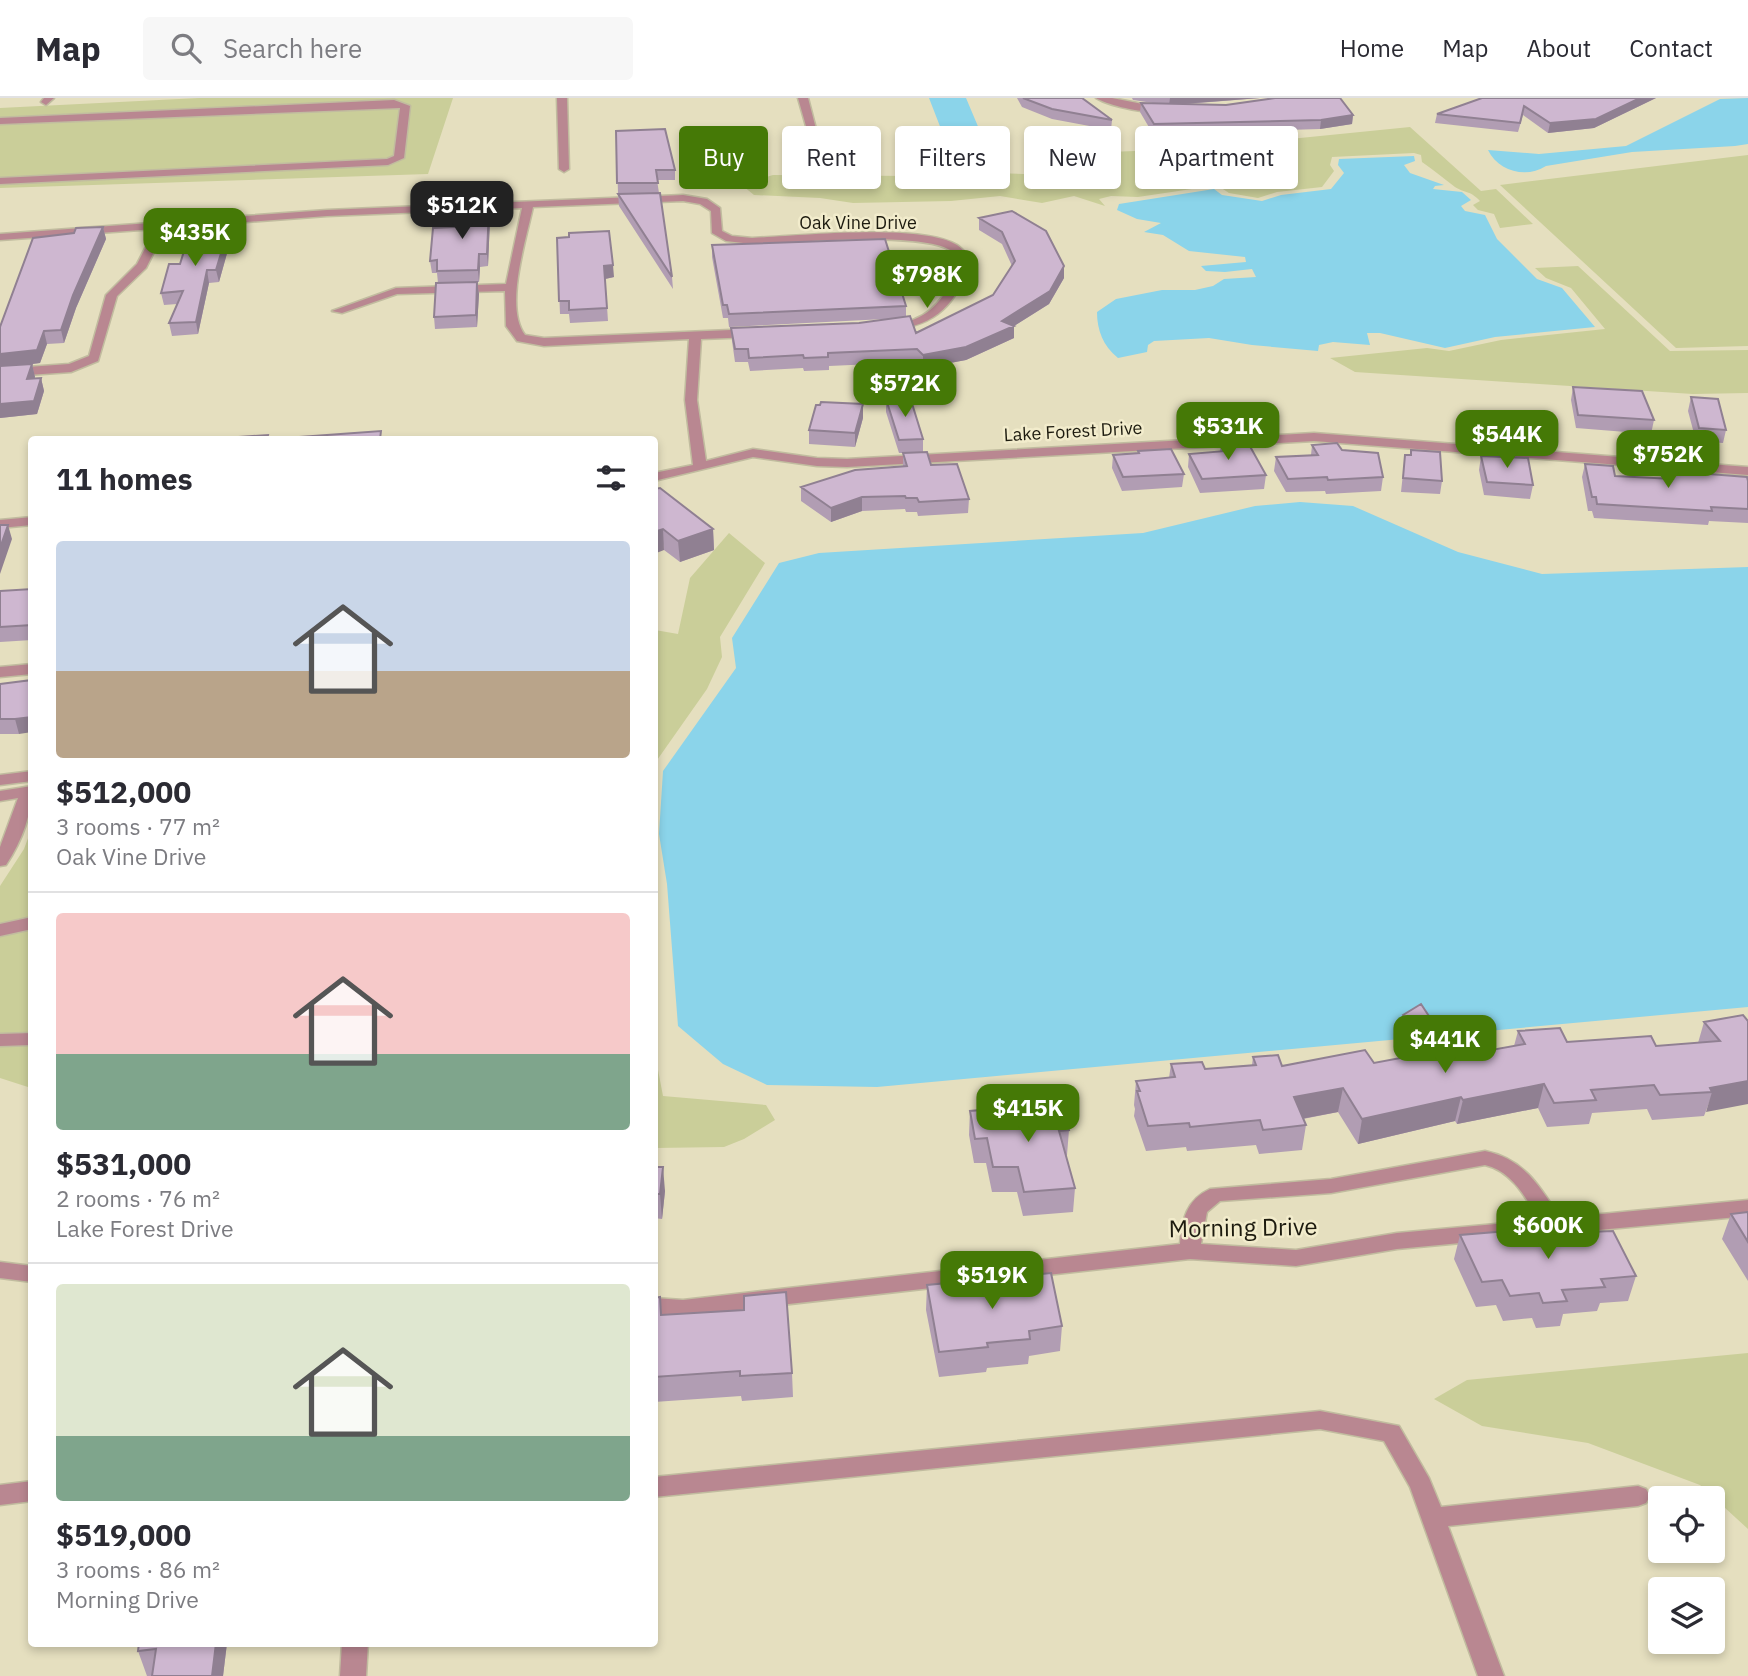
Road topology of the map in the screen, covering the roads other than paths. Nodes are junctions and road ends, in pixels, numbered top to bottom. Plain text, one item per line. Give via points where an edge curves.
1 (562, 98) edge
2 (803, 98) edge
3 (1101, 98) edge
4 (1174, 110) edge
5 (0, 121) edge
6 (811, 126) edge
7 (564, 169) dead end
8 (0, 181) edge
9 (528, 204) junction
10 (163, 224) junction
11 (0, 237) edge
12 (511, 287) junction
13 (338, 312) dead end
14 (874, 327) edge
15 (764, 332) edge
16 (695, 336) junction
17 (0, 373) edge
18 (700, 467) junction
19 (1748, 471) edge
20 (658, 476) edge
21 (28, 521) edge
22 (0, 524) edge
23 (28, 669) edge
24 (0, 672) edge
25 (0, 780) edge
26 (28, 785) edge
27 (28, 787) edge
28 (28, 794) edge
29 (0, 796) edge
30 (0, 861) edge
31 (28, 924) edge
32 (0, 930) edge
33 (28, 1039) edge
34 (0, 1040) edge
35 (1748, 1208) edge
36 (1554, 1226) junction
37 (1190, 1251) junction
38 (0, 1270) edge
39 (28, 1274) edge
40 (658, 1306) edge
41 (658, 1487) edge
42 (28, 1492) edge
43 (0, 1495) edge
44 (1638, 1496) dead end
45 (1433, 1518) junction
46 (355, 1647) edge
47 (353, 1676) edge
48 (1491, 1676) edge

1 - 7 street
2 - 6 street
3 - 4 street
5 - 8 street via 405,106 399,158 388,162
9 - 10 street, Oak Vine Drive
9 - 12 street
9 - 14 street, Oak Vine Drive via 683,198 703,201 716,210 717,233 730,239 898,236 954,248 967,261 957,283 934,312 920,321
10 - 11 street, Oak Vine Drive
10 - 17 street via 142,267 112,295 94,358 71,369
12 - 13 street via 396,291
12 - 16 street via 512,326 521,338 544,342
15 - 16 street
16 - 18 street via 691,400
18 - 19 street, Lake Forest Drive via 753,453 847,463 1314,437
18 - 20 street, Lake Forest Drive
21 - 22 street
23 - 24 street
25 - 26 street
27 - 29 street
28 - 30 street
31 - 32 street
33 - 34 street
35 - 36 street, Morning Drive
36 - 37 street, Morning Drive via 1397,1241 1296,1258
36 - 37 street via 1509,1166 1500,1159 1485,1158 1331,1186 1217,1194 1204,1199 1195,1210
37 - 40 street, Morning Drive via 683,1308
38 - 39 street
41 - 45 street via 1321,1420 1391,1433 1421,1485
42 - 43 street
44 - 45 street
45 - 48 street
46 - 47 street

